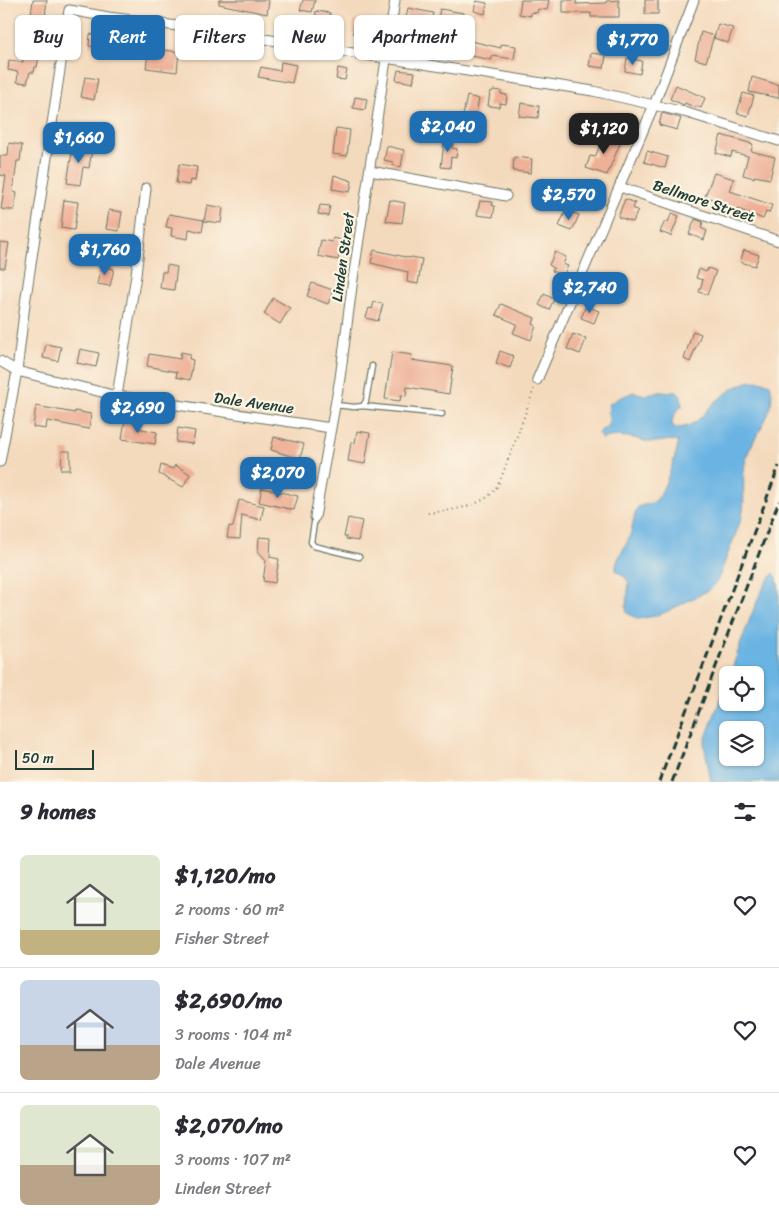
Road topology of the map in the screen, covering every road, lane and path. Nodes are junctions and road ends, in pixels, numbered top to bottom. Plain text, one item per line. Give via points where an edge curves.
1 (395, 0) edge
2 (694, 0) edge
3 (392, 15) edge
4 (354, 53) edge
5 (385, 60) edge
6 (398, 60) edge
7 (654, 105) junction
8 (779, 141) edge
9 (370, 171) junction
10 (620, 187) junction
11 (146, 188) dead end
12 (506, 196) dead end
13 (779, 240) edge
14 (0, 361) edge
15 (372, 366) dead end
16 (17, 372) junction
17 (537, 380) joint
18 (117, 396) junction
19 (335, 405) junction
20 (363, 406) junction
21 (442, 414) dead end
22 (331, 428) junction
23 (0, 462) edge
24 (428, 513) dead end
25 (315, 517) joint
26 (359, 557) dead end

1 - 3 street, Linden Street
2 - 7 street
4 - 16 street via 69,10
5 - 9 street, Linden Street
6 - 7 street via 593,91
7 - 8 street
7 - 10 street
9 - 12 street
9 - 19 street, Linden Street
10 - 13 street, Bellmore Street
10 - 17 street
11 - 18 street
14 - 16 street, Dale Avenue
15 - 20 lane
16 - 18 street, Dale Avenue
16 - 23 street
17 - 24 path via 493,492 480,501 452,511
18 - 22 street, Dale Avenue
19 - 20 lane
19 - 22 street, Linden Street
20 - 21 lane
22 - 25 street, Linden Street
25 - 26 lane via 311,542 314,546

